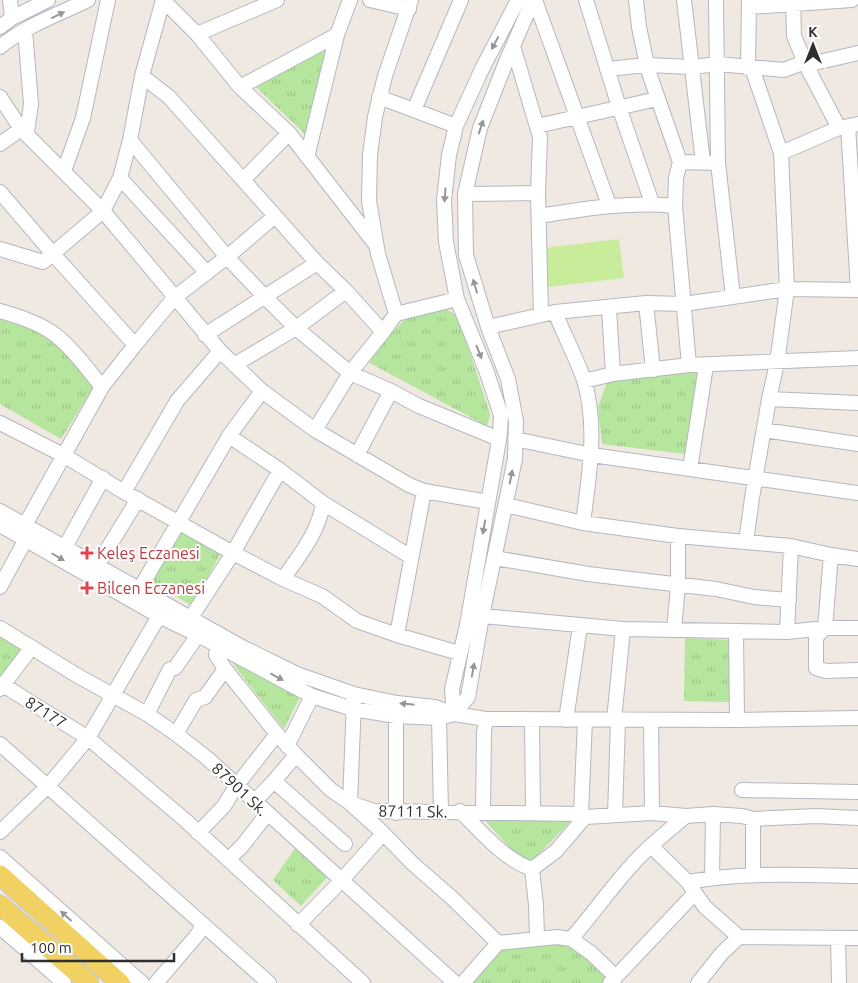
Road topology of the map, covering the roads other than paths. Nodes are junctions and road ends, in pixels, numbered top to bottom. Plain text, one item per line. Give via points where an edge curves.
1 (10, 0) edge
2 (48, 0) edge
3 (88, 0) edge
4 (108, 0) edge
5 (163, 0) edge
6 (275, 0) edge
7 (350, 0) edge
8 (371, 0) edge
9 (461, 0) edge
10 (518, 0) edge
11 (534, 0) edge
12 (586, 0) edge
13 (636, 0) edge
14 (684, 0) edge
15 (716, 0) edge
16 (852, 0) edge
17 (793, 2) edge
18 (410, 4) edge
19 (749, 4) edge
20 (12, 18) junction
21 (0, 27) edge
22 (25, 30) junction
23 (196, 34) junction
24 (337, 35) junction
25 (512, 46) junction
26 (0, 47) edge
27 (858, 53) edge
28 (806, 63) junction
29 (718, 64) junction
30 (647, 66) junction
31 (692, 67) junction
32 (607, 68) junction
33 (750, 68) junction
34 (142, 76) junction
35 (240, 87) junction
36 (0, 97) edge
37 (379, 97) junction
38 (657, 99) junction
39 (619, 107) junction
40 (414, 110) junction
41 (576, 117) junction
42 (456, 126) junction
43 (537, 126) junction
44 (848, 126) edge
45 (24, 130) junction
46 (289, 133) junction
47 (130, 140) junction
48 (0, 144) edge
49 (780, 153) junction
50 (308, 157) junction
51 (680, 162) junction
52 (703, 162) junction
53 (718, 163) junction
54 (64, 171) junction
55 (120, 178) junction
56 (243, 180) junction
57 (0, 192) edge
58 (538, 193) junction
59 (465, 194) junction
60 (652, 203) junction
61 (609, 205) junction
62 (675, 206) junction
63 (103, 212) junction
64 (275, 216) junction
65 (539, 216) junction
66 (856, 221) edge
67 (376, 245) junction
68 (0, 249) edge
69 (53, 254) junction
70 (227, 257) junction
71 (317, 263) junction
72 (207, 273) junction
73 (787, 289) junction
74 (858, 290) edge
75 (346, 291) junction
76 (264, 296) junction
77 (174, 298) junction
78 (733, 298) junction
79 (456, 299) junction
80 (646, 303) junction
81 (684, 304) junction
82 (609, 308) junction
83 (0, 311) edge
84 (396, 314) junction
85 (548, 314) junction
86 (488, 327) junction
87 (296, 328) junction
88 (383, 332) junction
89 (205, 335) junction
90 (135, 345) junction
91 (220, 351) junction
92 (858, 358) edge
93 (777, 362) junction
94 (234, 365) junction
95 (689, 365) junction
96 (706, 366) junction
97 (653, 370) junction
98 (350, 373) junction
99 (614, 374) junction
100 (584, 381) junction
101 (102, 387) junction
102 (391, 390) junction
103 (262, 391) junction
104 (768, 399) junction
105 (858, 402) edge
106 (0, 423) edge
107 (314, 430) junction
108 (764, 430) junction
109 (230, 436) junction
110 (499, 439) junction
111 (515, 439) junction
112 (858, 444) edge
113 (65, 456) junction
114 (357, 456) junction
115 (592, 456) junction
116 (690, 469) junction
117 (280, 470) junction
118 (103, 478) junction
119 (756, 479) junction
120 (424, 491) junction
121 (124, 492) junction
122 (858, 493) edge
123 (138, 499) junction
124 (488, 502) junction
125 (323, 503) junction
126 (506, 505) junction
127 (0, 511) edge
128 (178, 522) junction
129 (583, 523) junction
130 (0, 525) edge
131 (25, 525) junction
132 (678, 536) junction
133 (26, 539) junction
134 (746, 542) junction
135 (791, 546) junction
136 (65, 547) junction
137 (233, 553) junction
138 (831, 555) junction
139 (411, 558) junction
140 (495, 558) junction
141 (858, 559) edge
142 (97, 566) junction
143 (283, 579) junction
144 (678, 585) junction
145 (0, 587) edge
146 (140, 590) junction
147 (789, 600) junction
148 (158, 616) junction
149 (482, 616) junction
150 (190, 619) junction
151 (580, 626) junction
152 (0, 628) edge
153 (825, 628) junction
154 (858, 628) edge
155 (623, 629) junction
156 (674, 630) junction
157 (736, 631) junction
158 (787, 632) junction
159 (198, 635) junction
160 (397, 635) junction
161 (217, 645) junction
162 (32, 647) junction
163 (459, 653) junction
164 (225, 669) junction
165 (858, 670) edge
166 (2, 687) edge
167 (354, 694) junction
168 (114, 695) junction
169 (312, 696) junction
170 (353, 708) junction
171 (147, 714) junction
172 (454, 714) junction
173 (396, 716) junction
174 (439, 718) junction
175 (858, 718) edge
176 (486, 719) junction
177 (532, 720) junction
178 (566, 720) junction
179 (585, 720) junction
180 (616, 720) junction
181 (651, 720) junction
182 (737, 720) junction
183 (176, 734) junction
184 (277, 734) junction
185 (88, 738) junction
186 (0, 744) edge
187 (292, 750) junction
188 (274, 781) junction
189 (237, 785) junction
190 (48, 786) junction
191 (742, 790) dead end
192 (858, 792) edge
193 (254, 802) junction
194 (350, 803) junction
195 (460, 811) junction
196 (483, 811) junction
197 (441, 812) junction
198 (533, 812) junction
199 (396, 813) junction
200 (652, 813) junction
201 (267, 814) junction
202 (713, 814) junction
203 (614, 815) junction
204 (583, 816) junction
205 (686, 816) junction
206 (858, 818) edge
207 (752, 819) junction
208 (0, 832) edge
209 (382, 832) junction
210 (198, 833) junction
211 (345, 844) dead end
212 (651, 846) junction
213 (0, 857) edge
214 (228, 860) junction
215 (532, 869) junction
216 (0, 875) edge
217 (753, 875) junction
218 (858, 876) edge
219 (712, 878) junction
220 (341, 881) junction
221 (692, 887) junction
222 (0, 905) edge
223 (203, 924) junction
224 (298, 925) junction
225 (0, 927) edge
226 (738, 937) junction
227 (537, 938) junction
228 (838, 938) junction
229 (858, 938) edge
230 (572, 939) junction
231 (498, 943) junction
232 (613, 980) edge
233 (705, 981) edge
234 (64, 983) edge
235 (89, 983) edge
236 (120, 983) edge
237 (142, 983) edge
238 (156, 983) edge
239 (269, 983) edge
240 (363, 983) edge
241 (454, 983) edge
242 (464, 983) edge
243 (839, 983) edge

1 - 20 street
2 - 20 street
22 -> 3 street
4 - 54 street via 83,118
5 - 23 street
5 - 34 street
6 - 23 street
7 - 24 street
8 - 18 street
9 - 40 street
10 -> 42 street
11 - 25 street
11 - 41 street
12 - 32 street
13 - 30 street
14 - 31 street
15 - 29 street
16 - 17 street
17 - 19 street
17 - 28 street via 794,36
18 - 37 street
19 - 33 street
20 - 21 street
22 - 26 street
22 - 45 street via 31,104
23 - 35 street
24 - 35 street
24 - 50 street
25 - 43 street
59 -> 25 street via 480,128
27 - 28 street
28 - 33 street via 784,70
28 - 44 street
29 - 31 street
29 - 33 street
29 - 53 street
30 - 31 street
30 - 32 street
30 - 38 street
31 - 52 street
32 - 39 street
33 - 49 street
34 - 47 street
34 - 56 street via 169,97
35 - 46 street
36 - 45 street
37 - 40 street
37 - 67 street via 374,117 369,192
38 - 39 street
38 - 51 street
39 - 41 street
39 - 60 street
40 - 42 street
41 - 43 street
41 - 61 street
42 -> 79 street via 444,200 446,242
43 - 58 street via 540,137
44 - 49 street
44 - 66 street
45 - 48 street
45 - 54 street
46 - 50 street
46 - 56 street
47 - 55 street
47 - 70 street
49 - 73 street
50 - 67 street
51 - 52 street
51 - 62 street
52 - 53 street
53 - 78 street
54 - 63 street
55 - 63 street
55 - 72 street
56 - 64 street
57 - 69 street
58 - 59 street
58 - 65 street
86 -> 59 street via 466,255
60 - 61 street
60 - 62 street
61 - 65 street
62 - 81 street
63 - 69 street
63 - 77 street
64 - 70 street
64 - 71 street
65 - 85 street
66 - 74 street
67 - 84 street
68 - 69 street via 43,262
69 - 90 street
70 - 72 street
70 - 76 street
71 - 75 street
71 - 76 street
72 - 77 street
73 - 74 street
73 - 78 street
73 - 93 street
75 - 87 street
75 - 88 street
76 - 87 street
76 - 89 street
77 - 89 street
77 - 90 street
78 - 81 street
79 - 84 street
79 -> 110 street via 501,415
80 - 81 street
80 - 82 street
80 - 97 street
81 - 95 street
82 - 85 street
82 - 99 street
83 - 101 street via 23,317 59,337
84 - 88 street
85 - 86 street
85 - 100 street
86 - 111 street via 508,379 516,421
87 - 94 street
87 - 98 street
88 - 98 street
89 - 91 street
90 - 101 street
91 - 94 street
91 - 121 street via 177,401
92 - 93 street
93 - 96 street
93 - 104 street
94 - 103 street
95 - 96 street
95 - 97 street
96 - 116 street
97 - 99 street
98 - 102 street
98 - 107 street
99 - 100 street
100 - 115 street via 590,413
101 - 113 street
102 - 110 street via 419,406
102 - 114 street
103 - 107 street
103 - 109 street
104 - 105 street
104 - 108 street
106 - 113 street
107 - 114 street
108 - 112 street
108 - 119 street
109 - 117 street
109 - 128 street
110 - 124 street
111 - 115 street
126 -> 111 street via 515,459
113 - 118 street
113 - 131 street
114 - 120 street
115 - 116 street
115 - 129 street
116 - 119 street
117 - 125 street
117 - 137 street
118 - 121 street
118 - 136 street
119 - 122 street
119 - 134 street
120 - 124 street
120 - 139 street
121 - 123 street
123 - 128 street
123 - 142 street
124 -> 163 street via 467,625
125 - 139 street
125 - 143 street via 322,513 308,543
126 - 129 street
126 - 140 street
127 - 131 street
128 - 137 street
128 - 146 street
129 - 132 street
130 - 133 street
131 - 136 street
132 - 134 street
132 - 144 street
133 - 145 street
133 -> 148 street
134 - 135 street
135 - 138 street
135 - 147 street
136 - 142 street
137 - 143 street
137 - 150 street
138 - 141 street
138 - 153 street
139 - 160 street
140 - 144 street
140 - 149 street
142 - 146 street
143 - 160 street via 322,596 357,620
144 - 147 street
144 - 156 street
146 - 150 street
147 - 158 street
148 - 159 street
148 - 168 street
149 - 151 street
172 -> 149 street via 468,697
150 - 167 street via 298,674
151 - 155 street
151 - 178 street
152 - 162 street, 87901 Sk.
153 - 154 street
153 - 158 street
153 - 165 street via 816,636 816,668 826,671
155 - 156 street
155 - 180 street
156 - 157 street
157 - 158 street
157 - 182 street
159 - 161 street
159 - 171 street via 175,668 170,669
160 - 163 street
161 - 164 street, 87111 Sk. via 216,655
161 -> 169 street
162 - 166 street
162 - 168 street, 87901 Sk.
163 - 172 street via 452,689
164 - 183 street via 205,697 196,700
164 - 184 street, 87111 Sk.
166 - 185 street, 87177
167 - 170 street
172 -> 167 street via 435,707
168 - 171 street, 87901 Sk.
168 - 185 street
169 - 170 street
169 - 187 street
170 - 173 street
170 - 194 street
171 - 183 street, 87901 Sk.
172 - 174 street
172 - 176 street
173 - 174 street
173 - 199 street
174 - 197 street
175 - 182 street
176 - 177 street
176 - 196 street
177 - 178 street
177 - 198 street
178 - 179 street
179 - 180 street
179 - 204 street
180 - 181 street
180 - 203 street
181 - 182 street
181 - 200 street
183 - 189 street, 87901 Sk.
184 - 187 street, 87111 Sk.
184 - 189 street
185 - 190 street
185 - 210 street, 87177
186 - 190 street
187 - 188 street
187 - 194 street, 87111 Sk. via 331,790
188 - 193 street
188 - 211 street
189 - 193 street, 87901 Sk.
189 - 210 street via 224,806
190 - 208 street
190 - 223 street
191 - 192 street
193 - 201 street, 87901 Sk.
194 - 199 street, 87111 Sk. via 374,811
194 - 209 street
195 - 196 street, 87111 Sk.
195 - 197 street, 87111 Sk.
195 - 215 street via 504,853 519,865
196 - 198 street, 87111 Sk.
197 - 199 street, 87111 Sk.
198 - 204 street, 87111 Sk.
200 - 203 street, 87111 Sk.
200 - 205 street, 87111 Sk.
201 - 214 street
201 - 220 street, 87901 Sk.
202 - 205 street, 87111 Sk.
202 - 207 street, 87111 Sk.
202 - 219 street
203 - 204 street, 87111 Sk.
204 - 215 street via 556,852
205 - 212 street
206 - 207 street, 87111 Sk.
207 - 217 street
209 - 220 street
209 - 231 street
210 - 214 street, 87177
212 - 221 street
212 - 230 street via 609,890
237 -> 213 street
214 - 224 street, 87177
215 - 227 street
216 - 236 main road
217 - 218 street
217 - 219 street
219 - 221 street
220 - 224 street
220 - 241 street, 87901 Sk.
221 - 226 street via 705,908
221 - 232 street
222 - 235 main road
223 - 238 street
223 - 239 street
224 - 240 street, 87177
225 - 234 street
226 - 228 street
226 - 233 street via 722,953
227 - 230 street
227 - 231 street
228 - 229 street
228 - 243 street
230 - 232 street via 592,953
231 - 242 street

